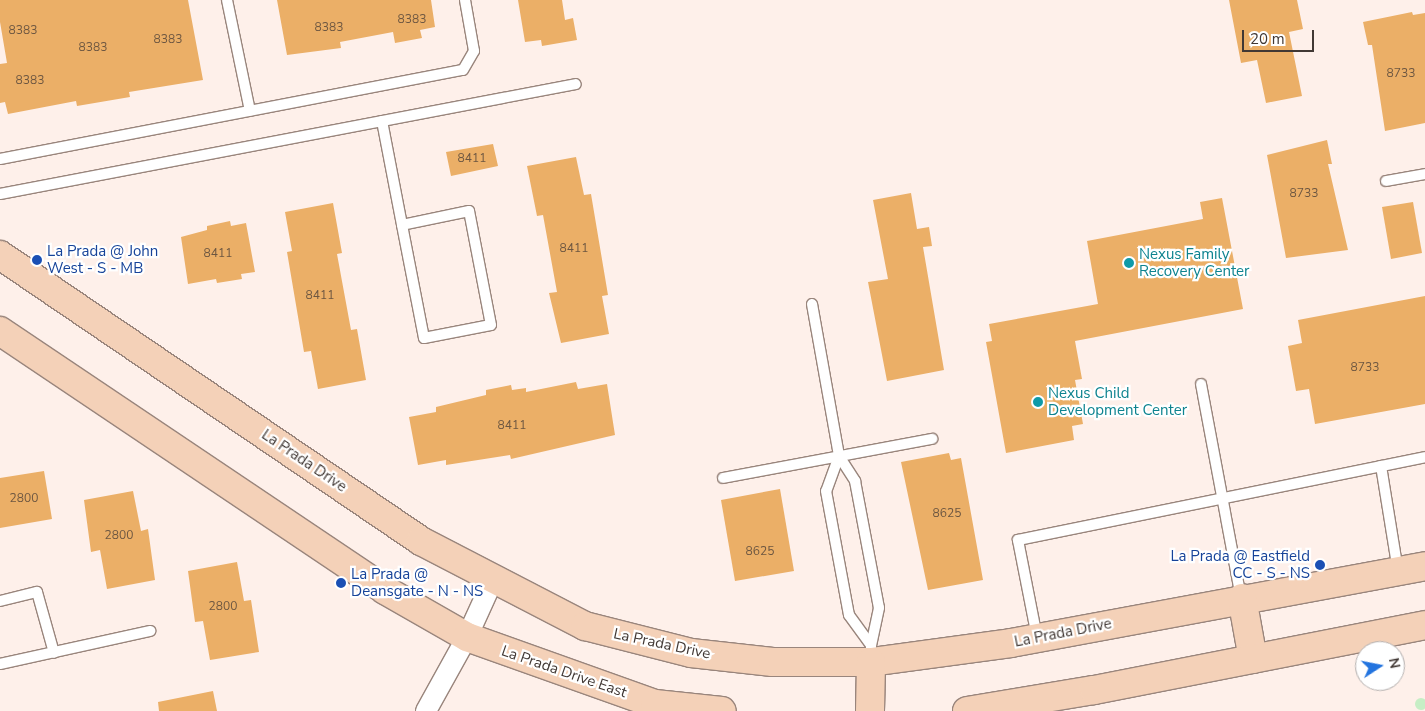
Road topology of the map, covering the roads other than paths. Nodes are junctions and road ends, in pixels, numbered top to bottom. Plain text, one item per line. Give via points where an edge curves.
1 (227, 0) edge
2 (465, 0) edge
3 (576, 84) dead end
4 (250, 111) junction
5 (382, 121) junction
6 (0, 159) edge
7 (1425, 174) edge
8 (1386, 181) dead end
9 (0, 194) edge
10 (402, 225) junction
11 (0, 255) edge
12 (812, 304) dead end
13 (0, 331) edge
14 (1201, 384) dead end
15 (932, 439) dead end
16 (839, 456) junction
17 (1425, 457) edge
18 (1380, 466) junction
19 (723, 478) dead end
20 (1222, 498) junction
21 (1425, 566) edge
22 (1398, 572) junction
23 (493, 580) junction
24 (1242, 598) junction
25 (0, 601) edge
26 (1425, 625) edge
27 (150, 631) dead end
28 (467, 637) junction
29 (1037, 638) junction
30 (54, 652) junction
31 (871, 653) junction
32 (1252, 659) junction
33 (0, 664) edge
34 (426, 711) edge
35 (722, 711) edge
36 (870, 711) edge
37 (967, 711) edge

1 - 4 lane
2 - 4 lane via 474,51 463,70
3 - 5 lane
4 - 6 lane
5 - 9 lane
5 - 10 lane
7 - 8 lane
10 - 10 lane via 424,338 492,325 468,211
11 - 23 main road, La Prada Drive via 421,541
12 - 16 lane
13 - 28 main road via 385,590
14 - 20 lane
15 - 16 lane
16 - 19 lane
16 - 31 lane via 855,481 879,608
16 - 31 lane via 826,491 849,615
17 - 18 lane
18 - 20 lane
18 - 22 lane
20 - 24 lane
20 - 29 lane via 1018,540
21 - 22 main road, La Prada Drive
22 - 24 main road, La Prada Drive
23 - 28 street
23 - 31 main road, La Prada Drive via 586,626 690,653 772,662
24 - 29 main road, La Prada Drive
24 - 32 main road
25 - 30 lane via 37,592
26 - 32 main road
27 - 30 lane
28 - 34 street
28 - 35 main road, La Prada Drive East via 655,704
29 - 31 main road, La Prada Drive
30 - 33 lane
31 - 36 main road
32 - 37 main road

